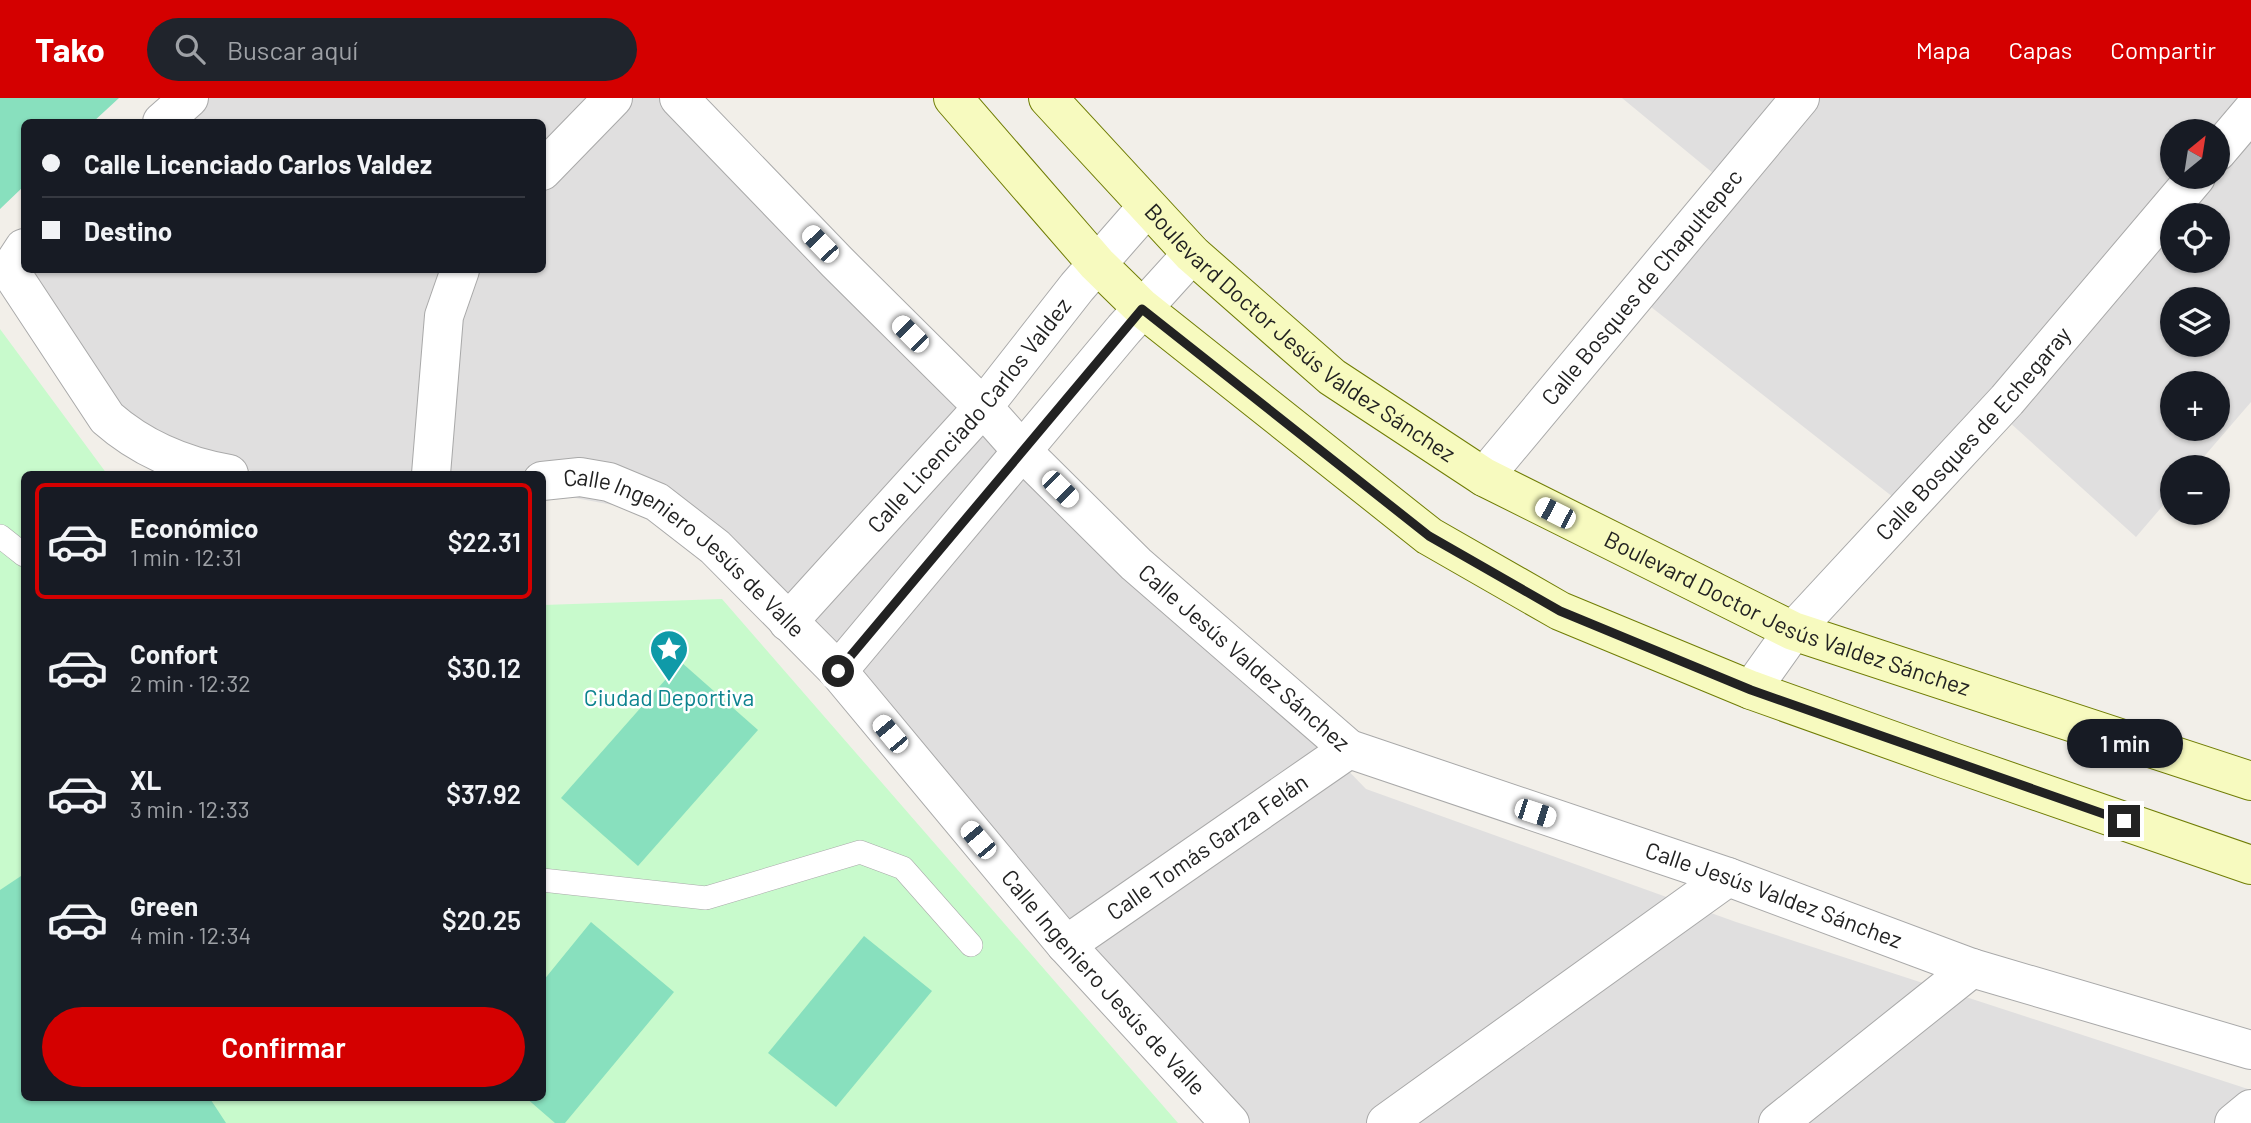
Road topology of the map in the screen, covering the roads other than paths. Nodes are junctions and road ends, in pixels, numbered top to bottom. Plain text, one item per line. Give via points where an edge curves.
1 (189, 98) edge
2 (613, 98) edge
3 (679, 98) edge
4 (953, 98) edge
5 (1048, 98) edge
6 (1800, 98) edge
7 (2251, 112) edge
8 (165, 119) edge
9 (2230, 137) edge
10 (546, 167) edge
11 (2186, 189) edge
12 (1147, 207) junction
13 (1192, 254) junction
14 (19, 256) edge
15 (1097, 264) junction
16 (459, 273) edge
17 (1142, 309) junction
18 (983, 407) junction
19 (1022, 451) junction
20 (218, 471) edge
21 (431, 471) edge
22 (1484, 477) junction
23 (546, 481) edge
24 (0, 536) edge
25 (21, 553) edge
26 (788, 622) junction
27 (1793, 631) junction
28 (838, 671) junction
29 (1751, 690) junction
30 (1349, 749) junction
31 (2251, 781) edge
32 (2251, 865) edge
33 (1728, 877) junction
34 (546, 880) edge
35 (971, 944) dead end
36 (1066, 945) junction
37 (1972, 968) junction
38 (2251, 1050) edge
39 (2251, 1109) edge
40 (1230, 1123) edge
41 (1386, 1123) edge
42 (1778, 1123) edge
43 (2234, 1123) edge

1 - 8 street
2 - 10 street
3 - 18 street, Calle Jesús Valdez Sánchez
4 - 15 main road
5 - 12 main road, Boulevard Doctor Jesús Valdez Sánchez
6 - 22 street, Calle Bosques de Chapultepec
7 - 9 street
11 - 27 street, Calle Bosques de Echegaray via 2007,400
12 - 13 main road, Boulevard Doctor Jesús Valdez Sánchez
12 - 15 street, Calle Licenciado Carlos Valdez
13 - 17 street
13 - 22 main road, Boulevard Doctor Jesús Valdez Sánchez via 1332,377
14 - 20 street via 16,280 107,418 169,458
15 - 17 main road
15 - 18 street, Calle Licenciado Carlos Valdez
16 - 21 street via 444,316
17 - 19 street
17 - 29 main road via 1429,536 1560,611
18 - 19 street, Calle Jesús Valdez Sánchez
18 - 26 street, Calle Licenciado Carlos Valdez
19 - 28 street
19 - 30 street, Calle Jesús Valdez Sánchez via 1136,564
22 - 27 main road, Boulevard Doctor Jesús Valdez Sánchez
23 - 26 street, Calle Ingeniero Jesús de Valle via 580,477 609,482 657,502 715,547
24 - 25 lane
26 - 28 street, Calle Ingeniero Jesús de Valle
27 - 29 street, Calle Bosques de Echegaray
27 - 31 main road, Boulevard Doctor Jesús Valdez Sánchez
28 - 36 street, Calle Ingeniero Jesús de Valle
29 - 32 main road
30 - 33 street, Calle Jesús Valdez Sánchez
30 - 36 street, Calle Tomás Garza Felán
33 - 37 street, Calle Jesús Valdez Sánchez
33 - 41 street
34 - 35 lane via 706,898 860,852 903,868
36 - 40 street, Calle Ingeniero Jesús de Valle
37 - 38 street, Calle Jesús Valdez Sánchez
37 - 42 street
39 - 43 street

